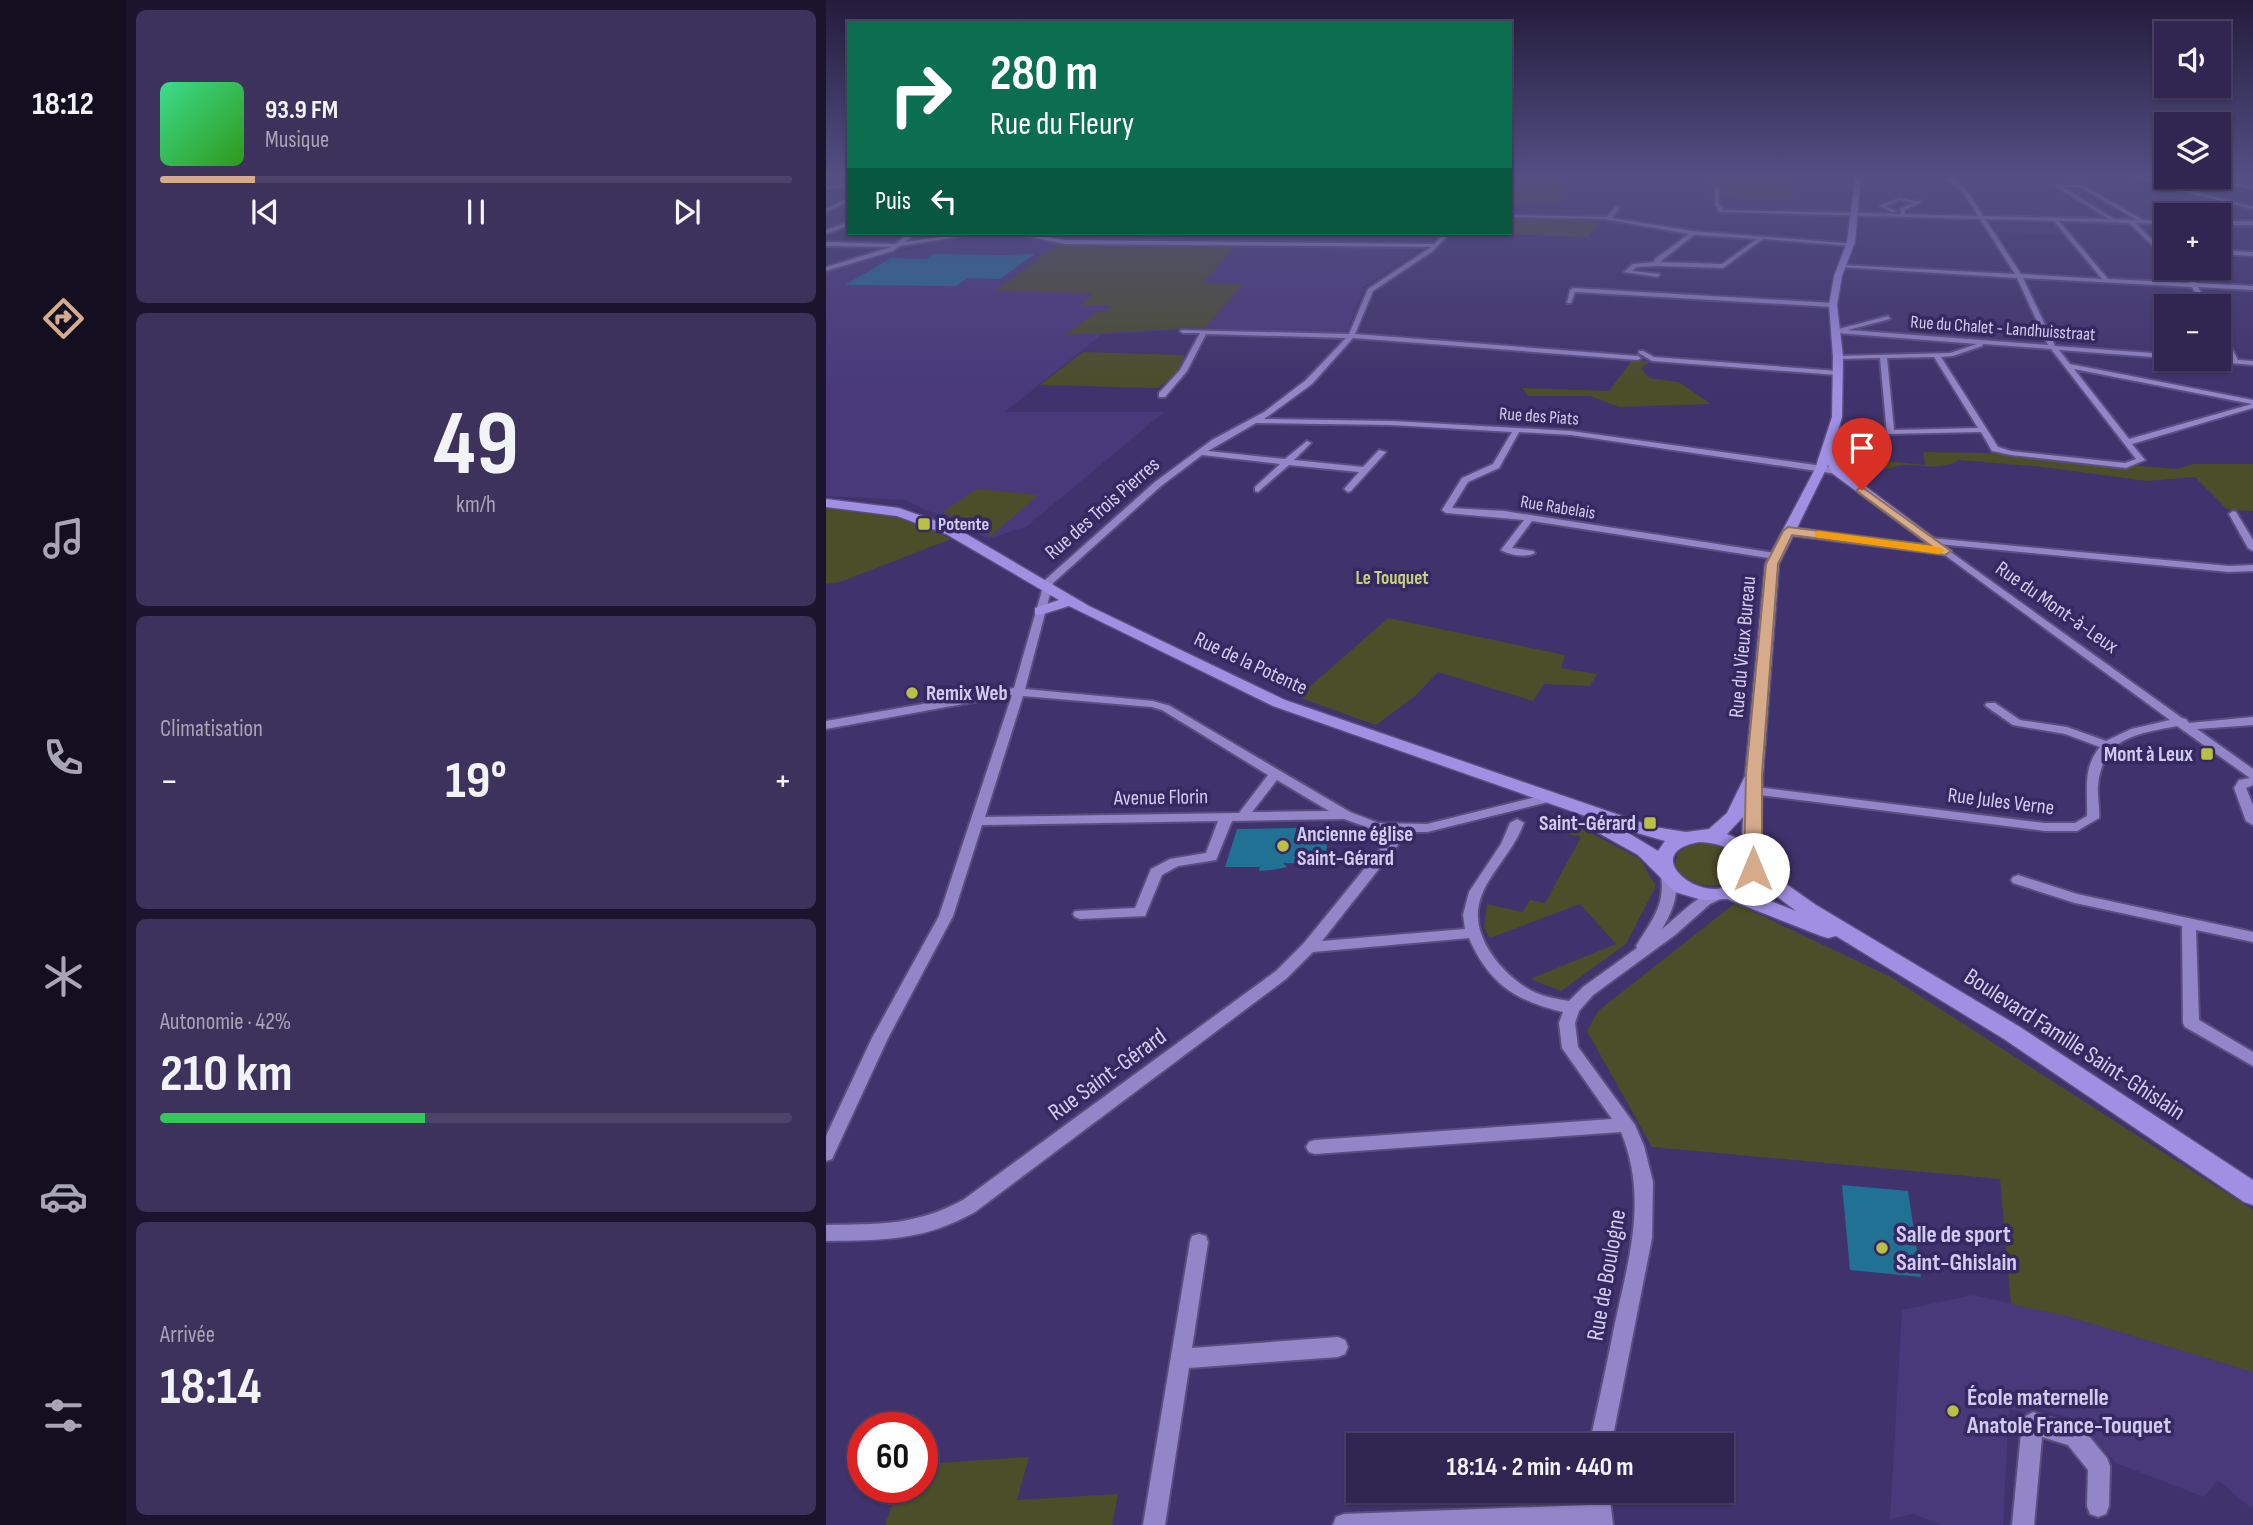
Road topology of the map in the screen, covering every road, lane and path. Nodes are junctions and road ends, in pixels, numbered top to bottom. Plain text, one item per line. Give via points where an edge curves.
1 (889, 248) edge
2 (1432, 248) edge
3 (1673, 248) edge
4 (1749, 248) edge
5 (1849, 248) edge
6 (2001, 248) edge
7 (2080, 248) edge
8 (2231, 253) edge
9 (2253, 254) edge
10 (1657, 264) junction
11 (826, 269) edge
12 (1840, 270) junction
13 (1658, 275) dead end
14 (2020, 279) junction
15 (2189, 280) edge
16 (2108, 281) junction
17 (2194, 285) junction
18 (2253, 288) edge
19 (2199, 294) edge
20 (1569, 302) dead end
21 (1833, 305) junction
22 (1888, 318) dead end
23 (1183, 331) dead end
24 (1837, 331) junction
25 (1205, 332) junction
26 (1351, 336) junction
27 (1985, 343) junction
28 (2052, 346) junction
29 (2231, 353) edge
30 (1936, 355) junction
31 (2154, 355) edge
32 (1838, 356) junction
33 (1883, 356) junction
34 (2231, 362) edge
35 (2236, 362) junction
36 (2253, 363) edge
37 (2068, 366) junction
38 (1838, 373) junction
39 (1163, 395) dead end
40 (2253, 404) edge
41 (1253, 421) junction
42 (1517, 430) junction
43 (1982, 430) junction
44 (2129, 442) junction
45 (1307, 443) dead end
46 (1827, 452) junction
47 (1202, 453) junction
48 (1382, 453) dead end
49 (1287, 462) junction
50 (1821, 468) junction
51 (1365, 470) junction
52 (1837, 471) junction
53 (1258, 489) dead end
54 (1348, 489) dead end
55 (826, 501) edge
56 (2233, 513) dead end
57 (1530, 518) junction
58 (2240, 523) junction
59 (2253, 523) edge
60 (1788, 531) junction
61 (1931, 541) junction
62 (2253, 548) edge
63 (1945, 551) junction
64 (1530, 553) dead end
65 (1774, 556) junction
66 (2253, 568) edge
67 (1046, 586) junction
68 (1071, 601) junction
69 (1040, 611) junction
70 (1019, 692) junction
71 (1991, 705) dead end
72 (2253, 721) edge
73 (2185, 723) junction
74 (826, 725) edge
75 (2105, 746) junction
76 (1276, 773) junction
77 (2253, 775) edge
78 (2253, 780) edge
79 (1752, 785) junction
80 (1548, 799) junction
81 (1345, 815) junction
82 (1227, 816) junction
83 (1243, 816) junction
84 (976, 821) junction
85 (2253, 821) edge
86 (1517, 823) dead end
87 (1403, 830) junction
88 (1706, 836) junction
89 (1685, 838) junction
90 (1752, 863) junction
91 (1373, 870) joint
92 (1666, 873) junction
93 (2018, 880) dead end
94 (1724, 893) junction
95 (1080, 914) dead end
96 (2189, 923) junction
97 (1472, 933) junction
98 (2253, 937) edge
99 (1863, 945) junction
100 (1309, 947) junction
101 (1636, 954) junction
102 (1572, 1008) junction
103 (2253, 1060) edge
104 (1626, 1125) junction
105 (1315, 1147) dead end
106 (826, 1154) edge
107 (2253, 1194) edge
108 (826, 1233) edge
109 (1199, 1242) dead end
110 (1338, 1347) dead end
111 (1181, 1359) junction
112 (1603, 1433) edge
113 (2098, 1506) dead end
114 (1601, 1520) edge
115 (1154, 1525) edge
116 (1344, 1525) edge
117 (2023, 1525) edge

1 - 11 street
2 - 26 street, Rue des Trois Pierres via 1370,290
3 - 10 street
4 - 10 street via 1727,265
5 - 12 main road, Rue du Vieux Bureau
6 - 14 street
7 - 16 street
8 - 9 street
10 - 13 street via 1635,265 1627,272
12 - 14 street
12 - 21 main road, Rue du Vieux Bureau
14 - 16 street
14 - 28 street
15 - 17 street
16 - 17 street
17 - 18 street
17 - 19 street
20 - 21 street via 1573,290
21 - 24 main road, Rue du Vieux Bureau
22 - 24 street
23 - 25 street
24 - 27 street, Rue du Chalet - Landhuisstraat
24 - 32 main road, Rue du Vieux Bureau
25 - 26 street
25 - 39 street via 1188,365
26 - 38 street
26 - 41 street, Rue des Trois Pierres via 1309,382
27 - 28 street, Rue du Chalet - Landhuisstraat
27 - 30 street via 1951,355
28 - 31 street, Rue du Chalet - Landhuisstraat
28 - 37 street
29 - 35 street
30 - 33 street
30 - 43 street
32 - 33 street
32 - 38 main road, Rue du Vieux Bureau
33 - 43 street via 1890,432
34 - 35 street
35 - 36 street
37 - 40 street
37 - 44 street
38 - 46 main road, Rue du Vieux Bureau via 1837,417
40 - 44 street
41 - 42 street, Rue des Piats
41 - 47 street, Rue des Trois Pierres
42 - 50 street, Rue des Piats via 1583,434
42 - 57 street, Rue Rabelais via 1496,466 1465,480 1446,510
43 - 44 street via 1992,447 2011,453 2126,466 2141,460
45 - 49 street
46 - 50 main road, Rue du Vieux Bureau
46 - 52 main road, Rue du Mont-à-Leux
47 - 49 street
47 - 67 street, Rue des Trois Pierres via 1128,509
48 - 51 street
49 - 51 street
49 - 53 street
50 - 52 street, Rue du Mont-à-Leux
50 - 60 main road, Rue du Vieux Bureau
51 - 54 street
52 - 61 main road, Rue du Mont-à-Leux
55 - 67 main road, Rue de la Potente via 892,511 951,531
56 - 58 street
57 - 64 street via 1506,550
57 - 65 street, Rue Rabelais
58 - 59 street
58 - 62 street
60 - 63 main road
60 - 65 main road, Rue du Vieux Bureau
61 - 63 main road, Rue du Mont-à-Leux
61 - 66 street
63 - 73 street, Rue du Mont-à-Leux
65 - 79 main road, Rue du Vieux Bureau
67 - 68 main road, Rue de la Potente
67 - 69 street, Rue des Trois Pierres
68 - 69 main road
68 - 80 main road, Rue de la Potente via 1279,703
69 - 70 street, Rue des Trois Pierres
70 - 74 street
70 - 76 street via 1161,706
70 - 84 street, Rue des Trois Pierres
71 - 75 street via 2017,723 2067,731
72 - 73 street
73 - 75 street via 2118,737
73 - 77 street, Rue du Mont-à-Leux
75 - 79 street, Rue Jules Verne via 2093,775 2093,818 2077,827 2045,827
76 - 81 street
76 - 83 street
78 - 85 street via 2240,788
79 - 88 main road, Rue du Vieux Bureau via 1723,831
79 - 90 main road, Rue du Vieux Bureau
80 - 87 street
80 - 89 main road, Rue de la Potente via 1651,832
80 - 92 main road, Rue de la Potente via 1643,850
81 - 83 street, Avenue Florin
81 - 87 street
82 - 83 street, Avenue Florin
82 - 84 street, Avenue Florin
82 - 95 street via 1211,857 1175,862 1156,872 1140,913
84 - 106 street, Rue des Trois Pierres via 946,916 880,1038
86 - 97 street via 1472,903
87 - 91 street
88 - 89 main road
88 - 90 main road via 1734,843
89 - 92 main road via 1665,853
90 - 94 main road via 1748,880
90 - 99 main road, Boulevard Famille Saint-Ghislain via 1782,892
91 - 100 street, Rue Saint-Gérard
92 - 94 main road via 1693,891
92 - 101 street via 1670,895 1665,909
93 - 96 street via 2067,896
94 - 99 main road, Boulevard Famille Saint-Ghislain
94 - 101 street via 1705,901
96 - 98 street
96 - 103 street via 2192,1023
97 - 100 street
97 - 102 street via 1517,989
99 - 107 main road, Boulevard Famille Saint-Ghislain via 1994,1022
100 - 108 street, Rue Saint-Gérard via 1281,975 951,1217 914,1230
101 - 102 street
102 - 104 street, Rue de Boulogne via 1567,1023 1570,1048
104 - 105 street
104 - 112 street, Rue de Boulogne via 1641,1163 1646,1206
109 - 111 street
110 - 111 street
111 - 115 street
113 - 117 street via 2099,1466 2076,1437 2033,1423
114 - 116 street

